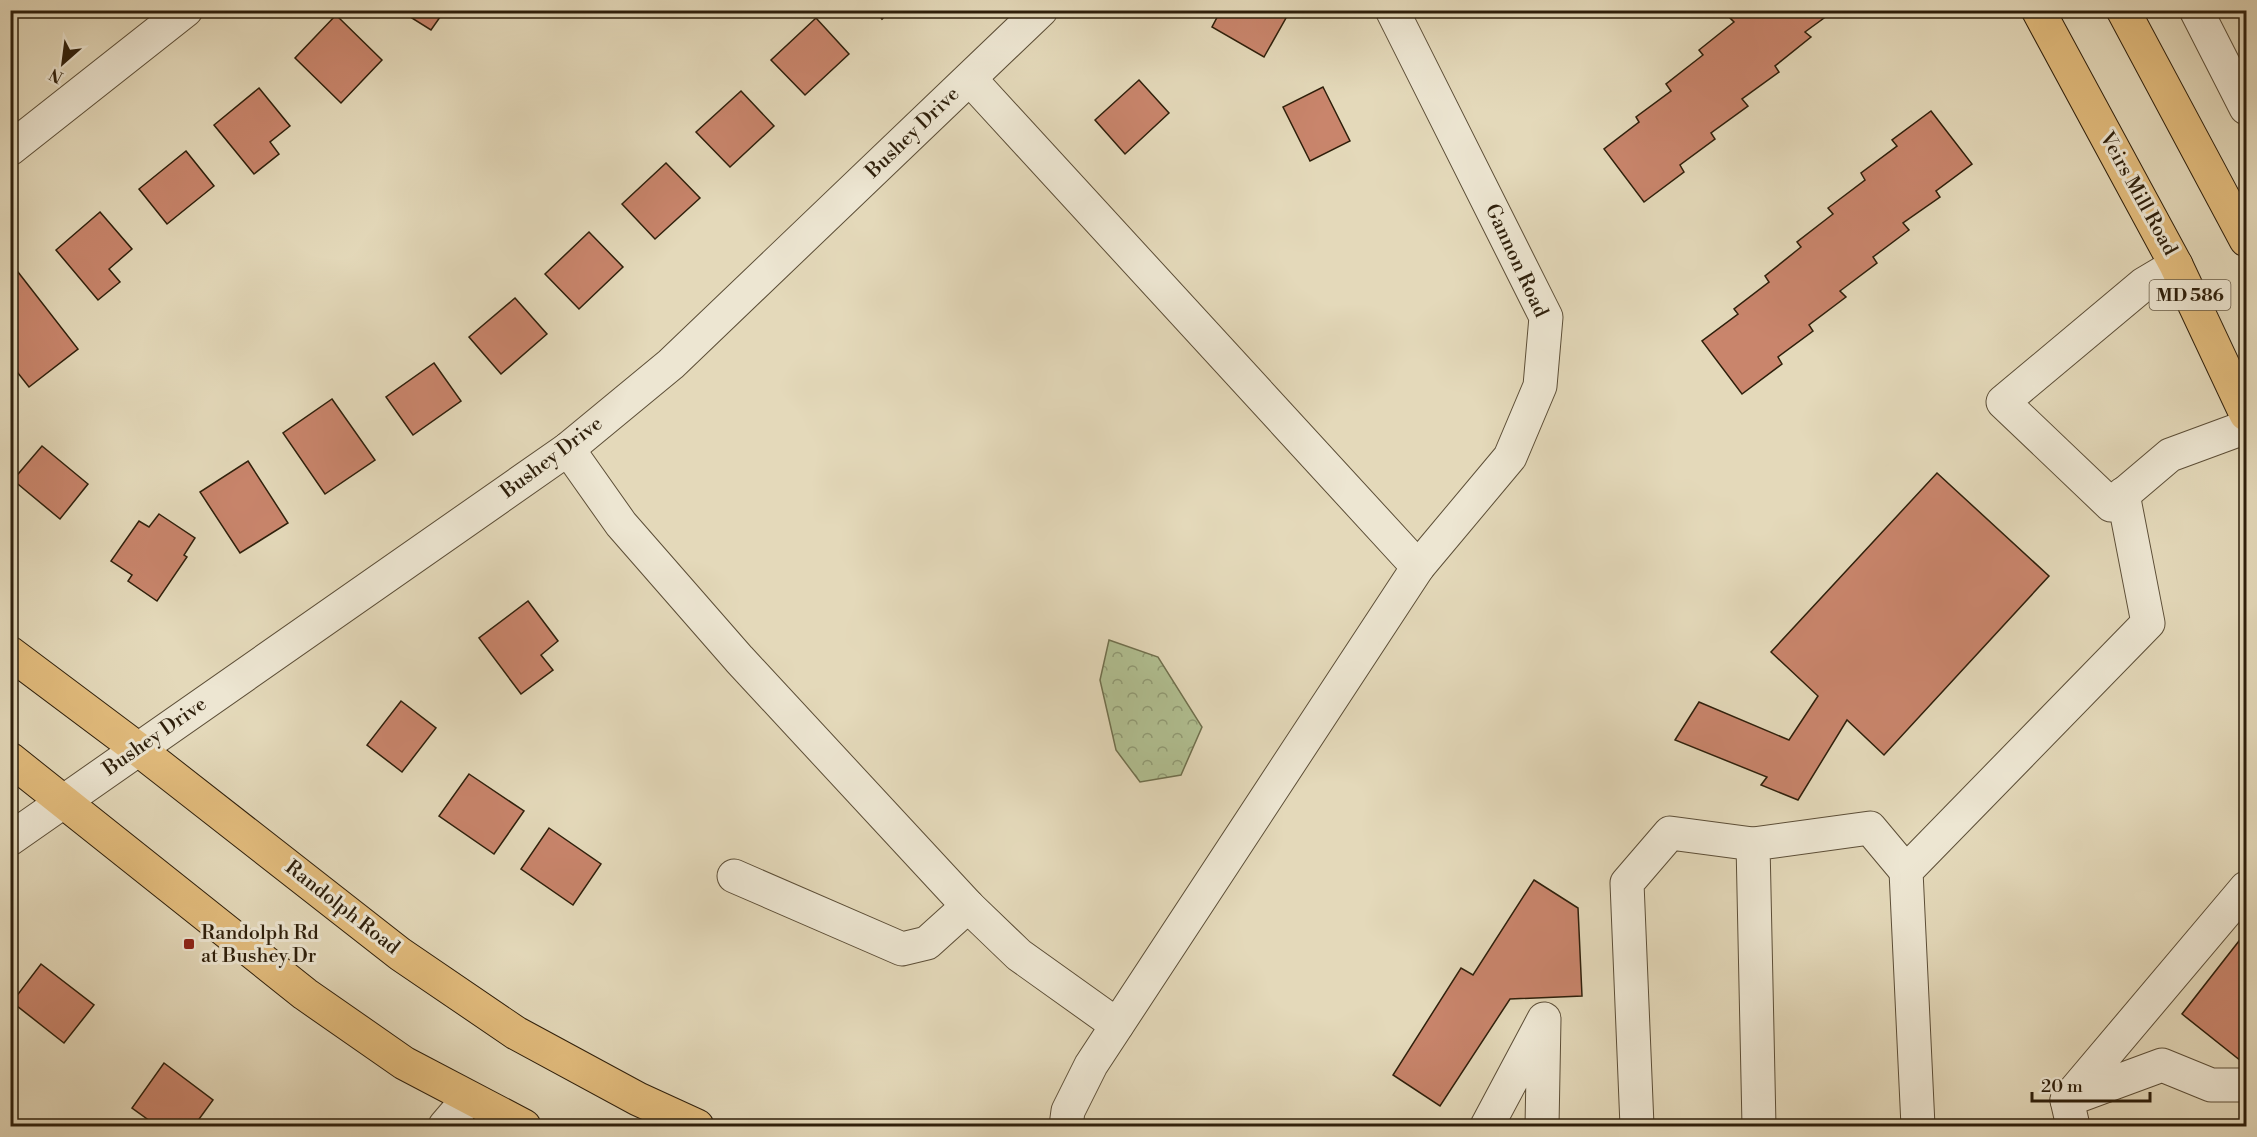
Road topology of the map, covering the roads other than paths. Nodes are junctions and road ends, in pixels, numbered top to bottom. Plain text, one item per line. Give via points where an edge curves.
1 (186, 10) edge
2 (1041, 10) edge
3 (1392, 10) edge
4 (2038, 10) edge
5 (2122, 10) edge
6 (2196, 10) edge
7 (970, 79) junction
8 (2247, 108) edge
9 (10, 149) edge
10 (2247, 240) edge
11 (2176, 265) junction
12 (2247, 414) edge
13 (2247, 427) edge
14 (568, 449) junction
15 (2123, 494) junction
16 (1418, 567) junction
17 (10, 653) edge
18 (138, 749) junction
19 (10, 759) edge
20 (62, 802) junction
21 (10, 839) edge
22 (1753, 844) junction
23 (1906, 872) junction
24 (734, 876) dead end
25 (2247, 888) edge
26 (968, 906) junction
27 (1117, 1025) junction
28 (2247, 1085) edge
29 (469, 1098) junction
30 (2070, 1113) edge
31 (445, 1126) edge
32 (524, 1126) edge
33 (698, 1126) edge
34 (1066, 1126) edge
35 (1487, 1126) edge
36 (1542, 1126) edge
37 (1637, 1126) edge
38 (1759, 1126) edge
39 (1918, 1126) edge

1 - 9 street
2 - 7 street, Bushey Drive
3 - 16 street, Gannon Road via 1546,317 1540,386 1510,457
4 - 11 main road, Veirs Mill Road / MD 586
5 - 10 main road
6 - 8 street
7 - 14 street, Bushey Drive via 671,364
7 - 16 street
11 - 12 main road, Veirs Mill Road / MD 586
11 - 15 street via 2144,284 2003,402 2110,505
13 - 15 street via 2170,455
14 - 18 street, Bushey Drive
14 - 26 street via 621,524 739,659
15 - 23 street via 2148,622
16 - 27 street, Gannon Road
17 - 18 main road, Randolph Road
18 - 20 street, Bushey Drive
18 - 33 main road, Randolph Road via 400,954 516,1033
19 - 20 main road
20 - 21 street, Bushey Drive
20 - 29 main road via 305,994 404,1063
22 - 23 street via 1870,828
22 - 37 street via 1670,833 1627,883
22 - 38 street
23 - 39 street
24 - 26 street via 902,949 927,943
25 - 30 street
26 - 27 street via 1019,955
27 - 34 street, Gannon Road via 1091,1065 1068,1111
28 - 30 street via 2211,1085 2162,1065
29 - 31 street
29 - 32 main road
35 - 36 street via 1544,1019

